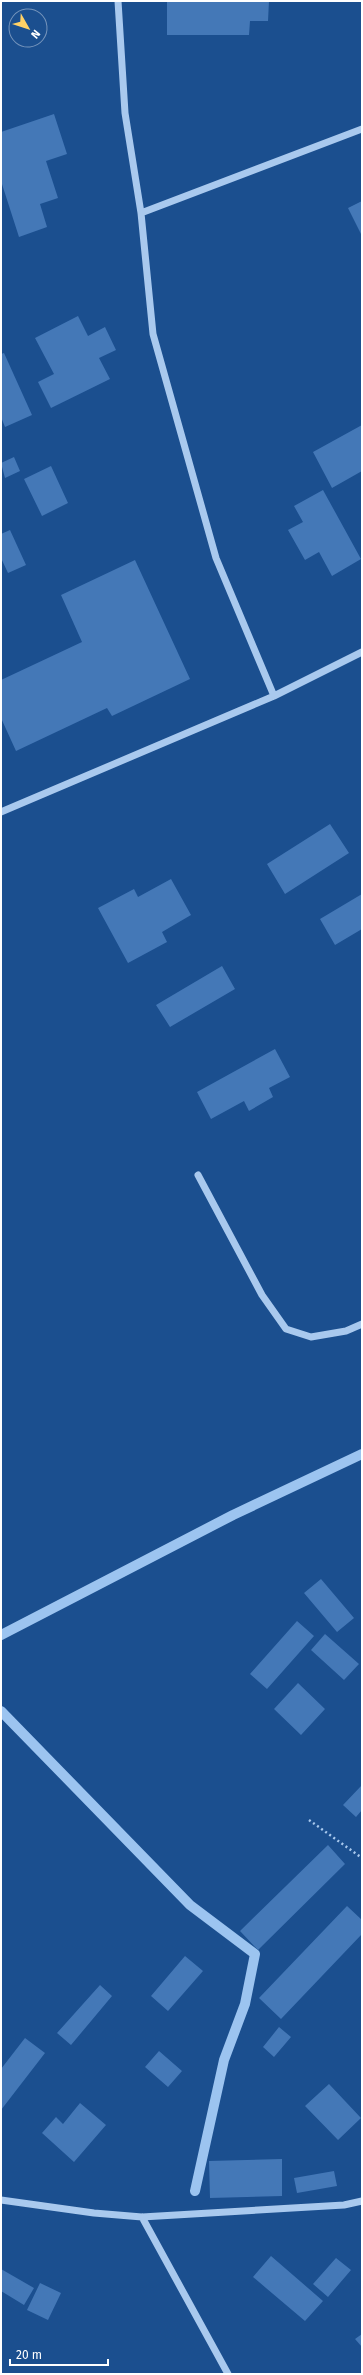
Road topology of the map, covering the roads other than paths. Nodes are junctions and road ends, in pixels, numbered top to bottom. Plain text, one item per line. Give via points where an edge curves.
1 (118, 1) edge
2 (362, 129) edge
3 (140, 213) junction
4 (362, 652) edge
5 (274, 696) junction
6 (1, 812) edge
7 (198, 1175) dead end
8 (362, 1324) edge
9 (1, 2200) edge
10 (362, 2202) edge
11 (142, 2217) junction
12 (228, 2374) edge

1 - 3 street via 125,112
2 - 3 street
3 - 5 street via 153,334 178,427 216,558
4 - 5 street
5 - 6 street
7 - 8 street via 262,1295 286,1329 311,1337 346,1331
9 - 11 street
10 - 11 street
11 - 12 street

